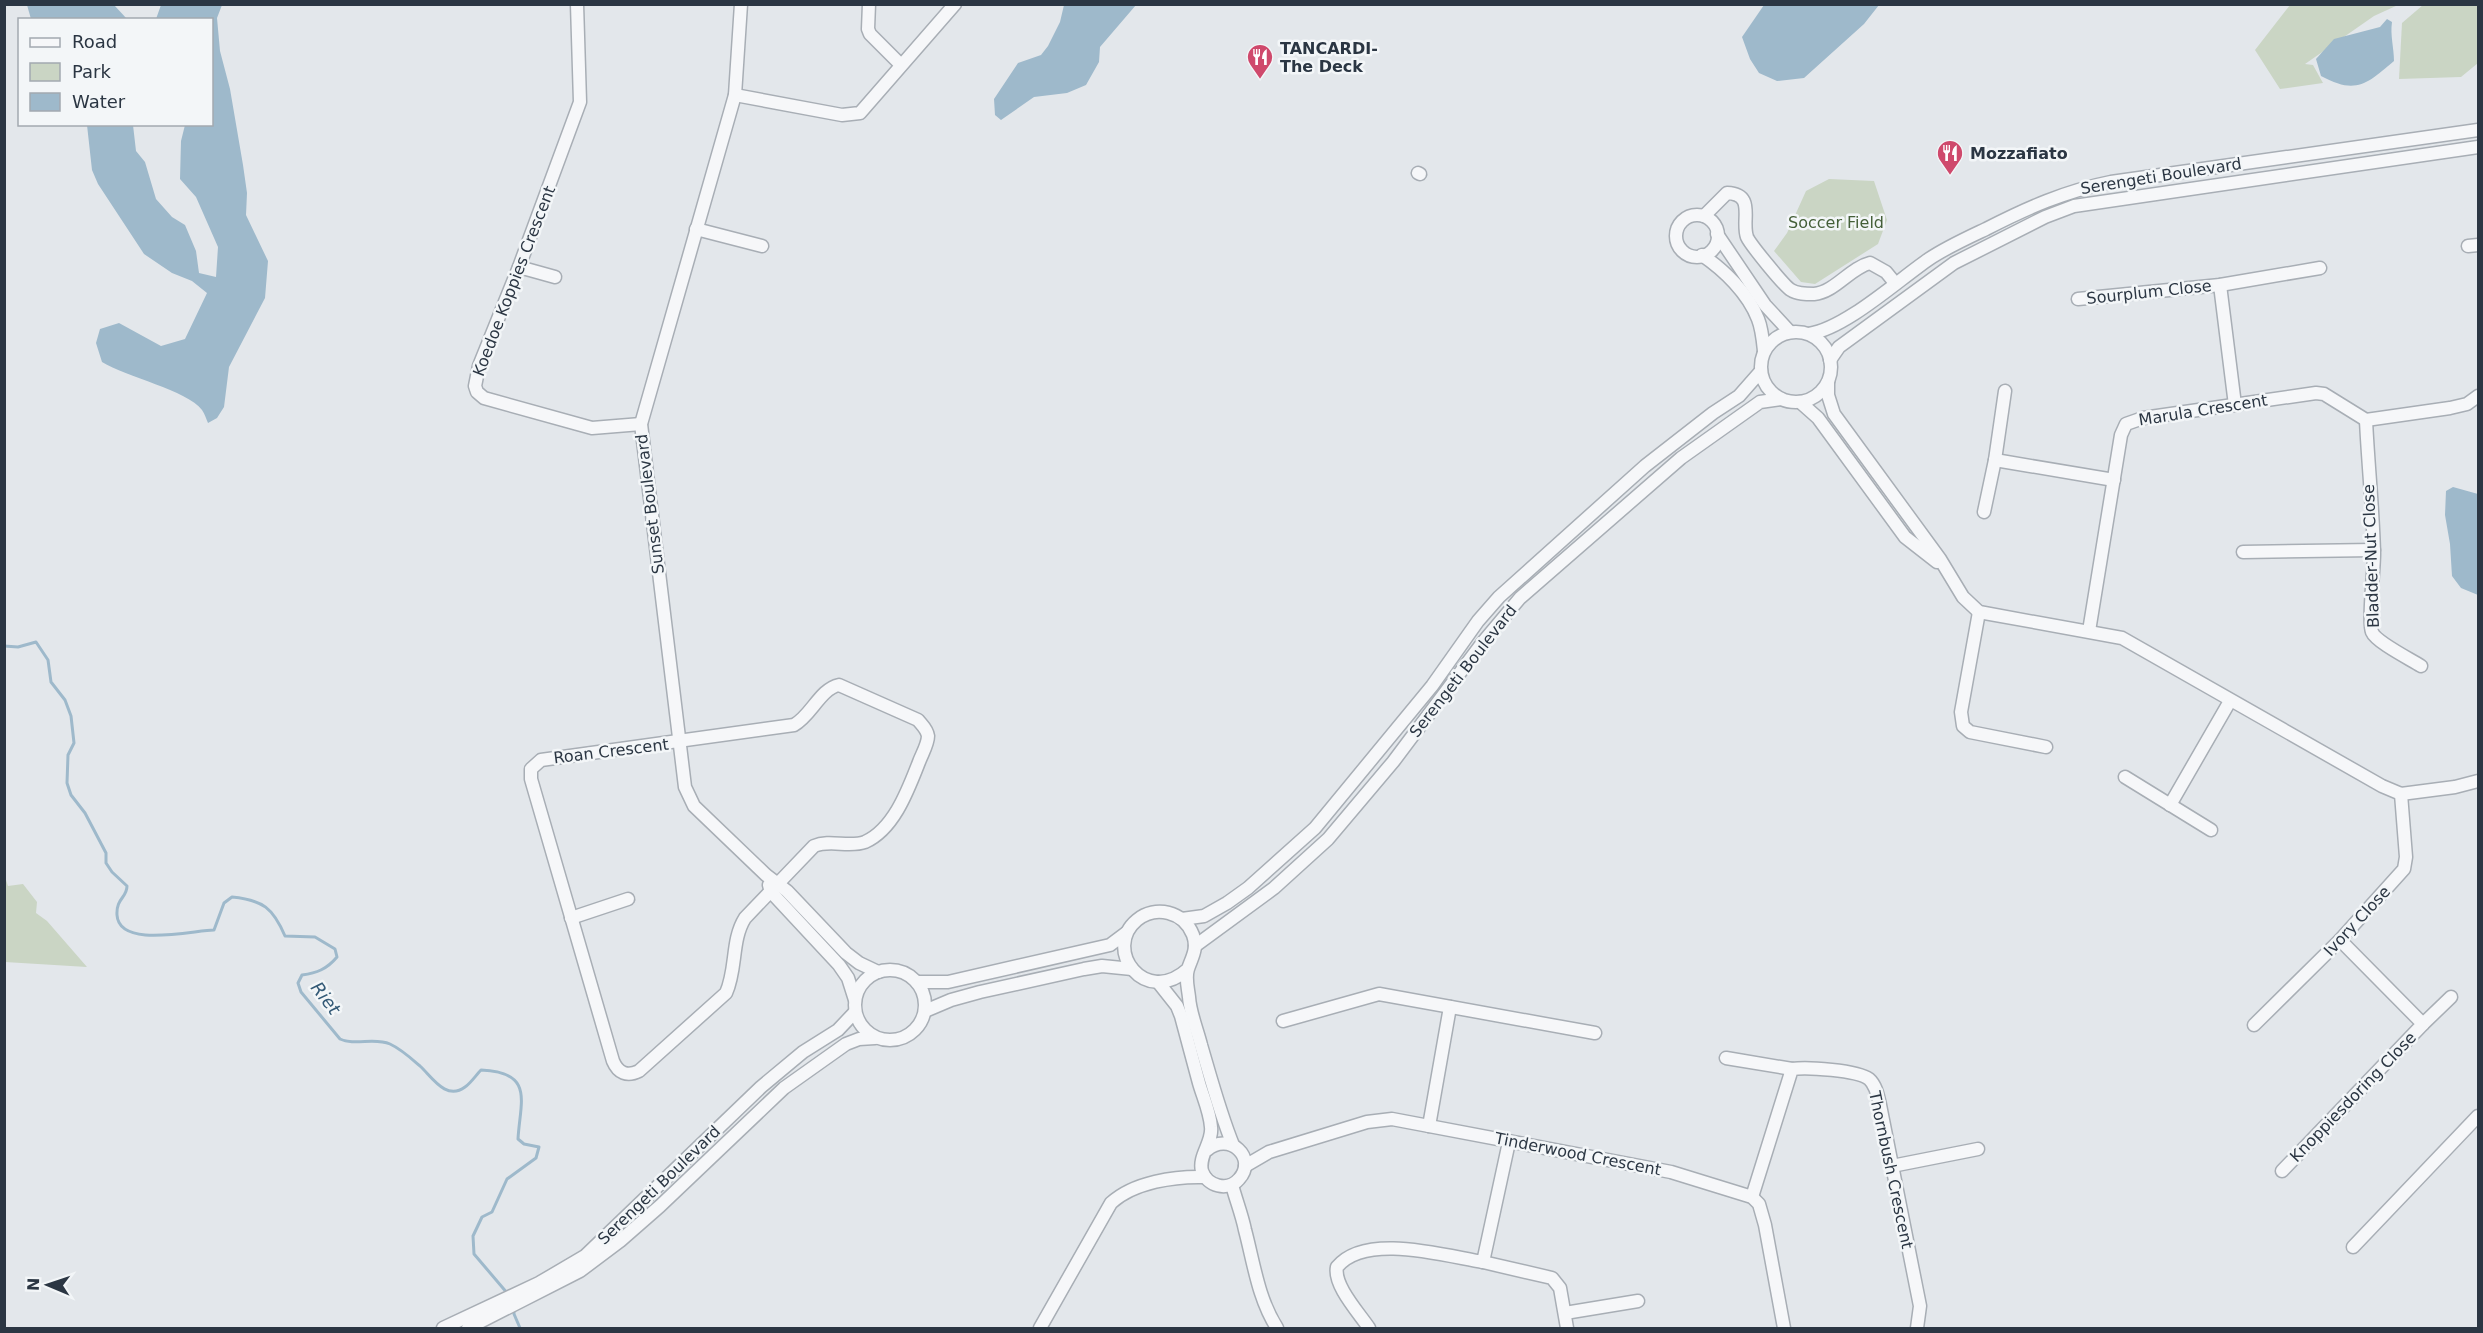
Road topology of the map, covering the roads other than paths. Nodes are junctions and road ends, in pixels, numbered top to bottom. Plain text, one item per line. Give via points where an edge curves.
1 (577, 4) edge
2 (741, 4) edge
3 (869, 4) edge
4 (955, 4) edge
5 (901, 65) junction
6 (735, 95) junction
7 (2478, 130) edge
8 (2478, 147) edge
9 (1704, 216) junction
10 (696, 229) junction
11 (1717, 234) junction
12 (762, 246) dead end
13 (1702, 255) junction
14 (519, 267) junction
15 (2320, 268) dead end
16 (555, 277) dead end
17 (1895, 284) junction
18 (2220, 285) junction
19 (2078, 300) dead end
20 (1790, 332) junction
21 (1809, 334) junction
22 (1764, 351) junction
23 (1830, 360) junction
24 (1761, 371) junction
25 (1828, 382) junction
26 (2005, 391) dead end
27 (2478, 396) edge
28 (1781, 399) junction
29 (1800, 402) junction
30 (2235, 405) junction
31 (2366, 420) junction
32 (641, 424) junction
33 (1995, 460) junction
34 (2114, 480) junction
35 (1887, 488) junction
36 (1874, 496) junction
37 (1984, 512) dead end
38 (1909, 517) junction
39 (1896, 526) junction
40 (2374, 550) junction
41 (2243, 552) dead end
42 (1945, 568) junction
43 (1979, 612) junction
44 (2089, 631) junction
45 (2421, 666) dead end
46 (2230, 701) junction
47 (680, 743) junction
48 (2046, 747) dead end
49 (2125, 777) dead end
50 (2478, 781) edge
51 (2401, 794) junction
52 (2170, 805) junction
53 (2211, 830) dead end
54 (776, 888) junction
55 (628, 899) dead end
56 (571, 918) junction
57 (1182, 920) junction
58 (809, 923) junction
59 (1128, 931) junction
60 (2340, 940) junction
61 (1195, 946) junction
62 (1132, 969) junction
63 (1188, 969) junction
64 (878, 972) junction
65 (917, 982) junction
66 (1158, 982) junction
67 (2451, 997) dead end
68 (855, 1006) junction
69 (1450, 1007) junction
70 (925, 1011) junction
71 (1283, 1021) dead end
72 (2423, 1024) junction
73 (2254, 1025) dead end
74 (1594, 1033) dead end
75 (875, 1038) junction
76 (1726, 1058) dead end
77 (1792, 1069) junction
78 (1203, 1074) junction
79 (2478, 1116) edge
80 (1429, 1126) junction
81 (1509, 1142) junction
82 (1236, 1147) junction
83 (1978, 1149) dead end
84 (1269, 1152) junction
85 (1205, 1153) junction
86 (1245, 1166) junction
87 (1892, 1166) junction
88 (2282, 1171) dead end
89 (1180, 1176) junction
90 (1205, 1177) junction
91 (1232, 1185) junction
92 (1752, 1197) junction
93 (2354, 1247) dead end
94 (1483, 1262) junction
95 (541, 1287) junction
96 (1638, 1301) dead end
97 (1565, 1313) junction
98 (443, 1329) edge
99 (468, 1329) edge
100 (1040, 1329) edge
101 (1277, 1329) edge
102 (1369, 1329) edge
103 (1567, 1329) edge
104 (1784, 1329) edge
105 (1917, 1329) edge

1 - 14 street, Koedoe Koppies Crescent via 580,102
2 - 6 street, Sunset Boulevard
3 - 5 street via 870,34
4 - 5 street
5 - 6 street via 868,106 855,115
6 - 10 street, Sunset Boulevard
7 - 17 street, Serengeti Boulevard via 2068,191 1957,243
8 - 23 street, Serengeti Boulevard via 2074,206 1954,263 1839,347
9 - 11 street via 1715,225
9 - 13 street via 1683,220 1676,237 1686,253
9 - 17 street via 1727,193 1743,200 1749,241 1781,281 1795,292 1824,291 1870,263
10 - 12 street
10 - 32 street, Sunset Boulevard
11 - 13 street via 1715,246
11 - 20 street via 1769,311
13 - 22 street via 1725,273 1753,308 1761,326
14 - 16 street
14 - 32 street, Koedoe Koppies Crescent via 479,366 477,392 484,399 592,428
15 - 18 street, Sourplum Close
17 - 21 street, Serengeti Boulevard via 1837,326
18 - 19 street, Sourplum Close
18 - 30 street, Sourplum Close
20 - 21 street
20 - 22 street via 1770,342
21 - 23 street via 1823,343
22 - 24 street
23 - 25 street
24 - 28 street via 1764,384
24 - 57 street, Serengeti Boulevard via 1739,396 1645,466 1499,597 1371,762 1299,843 1216,910
25 - 29 street via 1815,397
25 - 35 street via 1834,414
26 - 33 street
27 - 31 street via 2467,404 2450,408
28 - 29 street
28 - 61 street, Serengeti Boulevard via 1760,402 1681,458 1520,598 1328,839 1274,888
29 - 36 street via 1818,418
30 - 31 street, Marula Crescent via 2319,393
30 - 34 street, Marula Crescent via 2143,418 2127,424 2121,435
31 - 40 street, Bladder-Nut Close
32 - 47 street, Sunset Boulevard
33 - 34 street
33 - 37 street
34 - 44 street, Marula Crescent
35 - 36 street
35 - 38 street
36 - 39 street
38 - 39 street
38 - 42 street
39 - 42 street via 1912,544
40 - 41 street
40 - 45 street, Bladder-Nut Close via 2372,632
42 - 43 street via 1963,597
43 - 44 street
43 - 48 street via 1961,712 1962,726 1976,734
44 - 46 street via 2122,638
46 - 51 street
46 - 52 street
47 - 54 street, Sunset Boulevard via 685,787 694,806
47 - 54 street, Roan Crescent via 794,725 828,689 839,685 918,720 928,733 904,797 891,819 867,841 814,846
47 - 56 street, Roan Crescent via 541,760 531,769
49 - 52 street
50 - 51 street
51 - 60 street, Ivory Close via 2404,869
52 - 53 street
54 - 56 street, Roan Crescent via 740,926 726,993 639,1071 628,1074 619,1071 612,1060
54 - 58 street
55 - 56 street
57 - 59 street via 1165,912 1154,912 1134,922
57 - 61 street via 1193,934
58 - 64 street via 846,954
58 - 68 street via 846,974
59 - 62 street via 1125,953
59 - 65 street via 1110,945 948,982
60 - 72 street, Knoppiesdoring Close
60 - 73 street, Ivory Close
61 - 63 street
62 - 66 street via 1144,980
62 - 70 street via 1084,969 970,995
63 - 66 street via 1179,977
63 - 78 street via 1189,1001
64 - 65 street via 896,970
64 - 68 street via 858,990
65 - 70 street via 924,992
66 - 78 street via 1177,1006
67 - 72 street, Knoppiesdoring Close
68 - 75 street via 859,1022
68 - 95 street, Serengeti Boulevard via 838,1030 803,1052 761,1087 585,1256
69 - 71 street via 1379,994
69 - 74 street
69 - 80 street
70 - 75 street via 909,1036 886,1041
72 - 88 street, Knoppiesdoring Close
75 - 95 street, Serengeti Boulevard via 846,1044 784,1088 620,1241 580,1271
76 - 77 street
77 - 87 street, Thornbush Crescent via 1850,1074 1871,1081 1878,1094
77 - 92 street
78 - 82 street
78 - 85 street via 1211,1126
79 - 93 street
80 - 81 street, Tinderwood Crescent
80 - 84 street, Tinderwood Crescent via 1377,1120
81 - 92 street, Tinderwood Crescent via 1671,1172
81 - 94 street
82 - 84 street, Tinderwood Crescent
82 - 85 street via 1219,1143
82 - 86 street
83 - 87 street
84 - 86 street, Tinderwood Crescent
85 - 89 street
85 - 90 street via 1201,1163
86 - 91 street
87 - 105 street, Thornbush Crescent via 1920,1306
89 - 90 street
89 - 100 street via 1121,1194 1111,1203
90 - 91 street via 1216,1185
91 - 101 street via 1258,1288
92 - 104 street via 1759,1204 1765,1225
94 - 97 street via 1552,1278 1560,1288
94 - 102 street via 1393,1248 1345,1259 1337,1267 1336,1278
95 - 98 street, Serengeti Boulevard
95 - 99 street, Serengeti Boulevard
96 - 97 street
97 - 103 street

